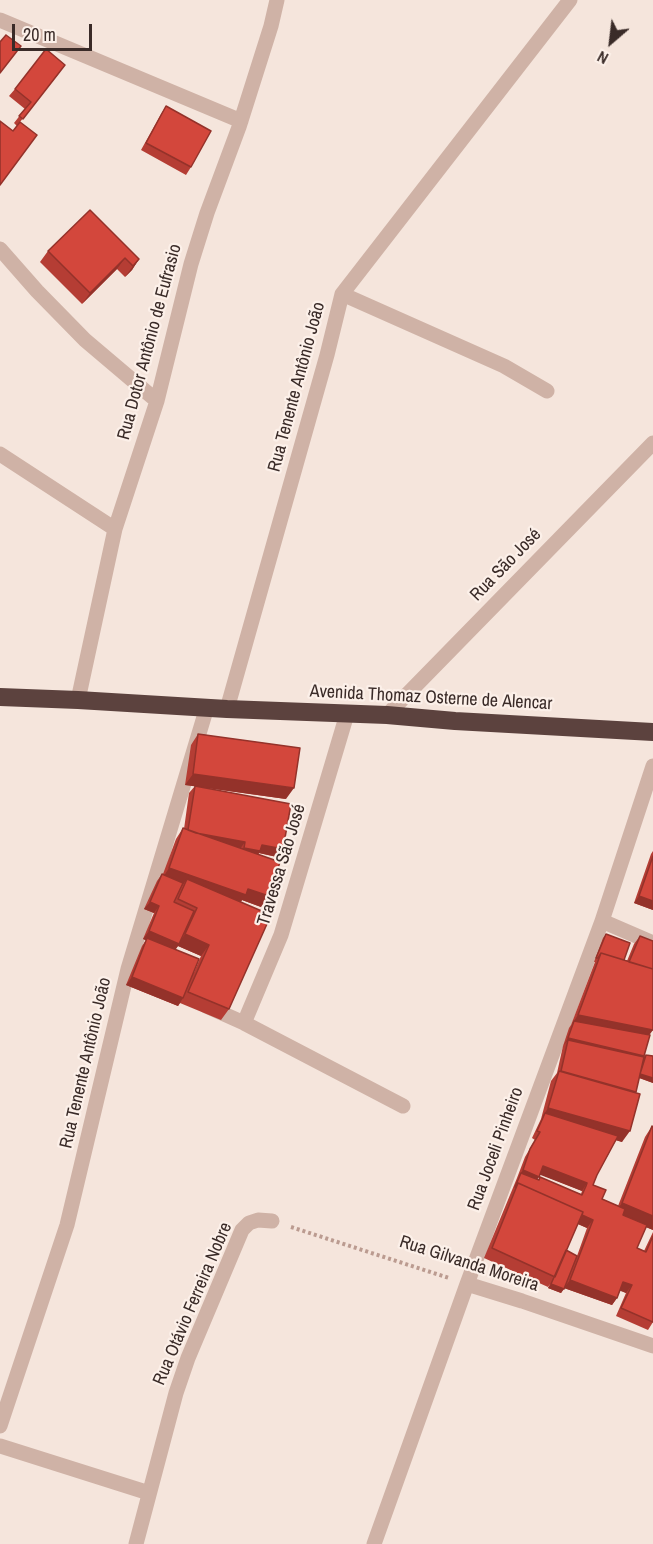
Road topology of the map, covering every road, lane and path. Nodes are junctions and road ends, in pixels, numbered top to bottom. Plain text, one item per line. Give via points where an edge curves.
1 (277, 0) edge
2 (570, 0) edge
3 (0, 20) edge
4 (241, 121) junction
5 (0, 249) edge
6 (342, 294) junction
7 (547, 392) dead end
8 (157, 401) junction
9 (653, 443) edge
10 (0, 454) edge
11 (116, 529) junction
12 (0, 698) edge
13 (78, 700) junction
14 (207, 707) junction
15 (227, 709) junction
16 (347, 714) junction
17 (387, 715) junction
18 (653, 732) edge
19 (653, 766) edge
20 (602, 921) junction
21 (653, 943) edge
22 (191, 998) edge
23 (244, 1023) junction
24 (403, 1106) dead end
25 (272, 1221) joint
26 (467, 1284) junction
27 (653, 1346) edge
28 (0, 1426) edge
29 (0, 1446) edge
30 (149, 1493) junction
31 (136, 1544) edge
32 (374, 1544) edge

1 - 4 street, Rua Dotor Antônio de Eufrasio
2 - 6 street, Rua Tenente Antônio João
3 - 4 street
4 - 8 street, Rua Dotor Antônio de Eufrasio via 191,264
5 - 8 street via 85,340
6 - 7 street via 504,366
6 - 15 street, Rua Tenente Antônio João
8 - 11 street, Rua Dotor Antônio de Eufrasio
9 - 17 street, Rua São José
10 - 11 street
11 - 13 street, Rua Dotor Antônio de Eufrasio
12 - 13 highway, Avenida Thomaz Osterne de Alencar
13 - 14 highway, Avenida Thomaz Osterne de Alencar
14 - 15 highway, Avenida Thomaz Osterne de Alencar
14 - 28 street, Rua Tenente Antônio João via 67,1225
15 - 16 highway, Avenida Thomaz Osterne de Alencar
16 - 17 highway, Avenida Thomaz Osterne de Alencar
16 - 23 street, Travessa São José via 281,935
17 - 18 highway, Avenida Thomaz Osterne de Alencar
19 - 20 street, Rua Joceli Pinheiro
20 - 21 street
20 - 26 street, Rua Joceli Pinheiro
22 - 23 street
23 - 24 street
25 - 26 path, Rua Gilvanda Moreira
25 - 30 street, Rua Otávio Ferreira Nobre via 258,1220 242,1230 188,1358
26 - 27 street, Rua Gilvanda Moreira
26 - 32 street, Rua Joceli Pinheiro
29 - 30 street
30 - 31 street, Rua Otávio Ferreira Nobre

